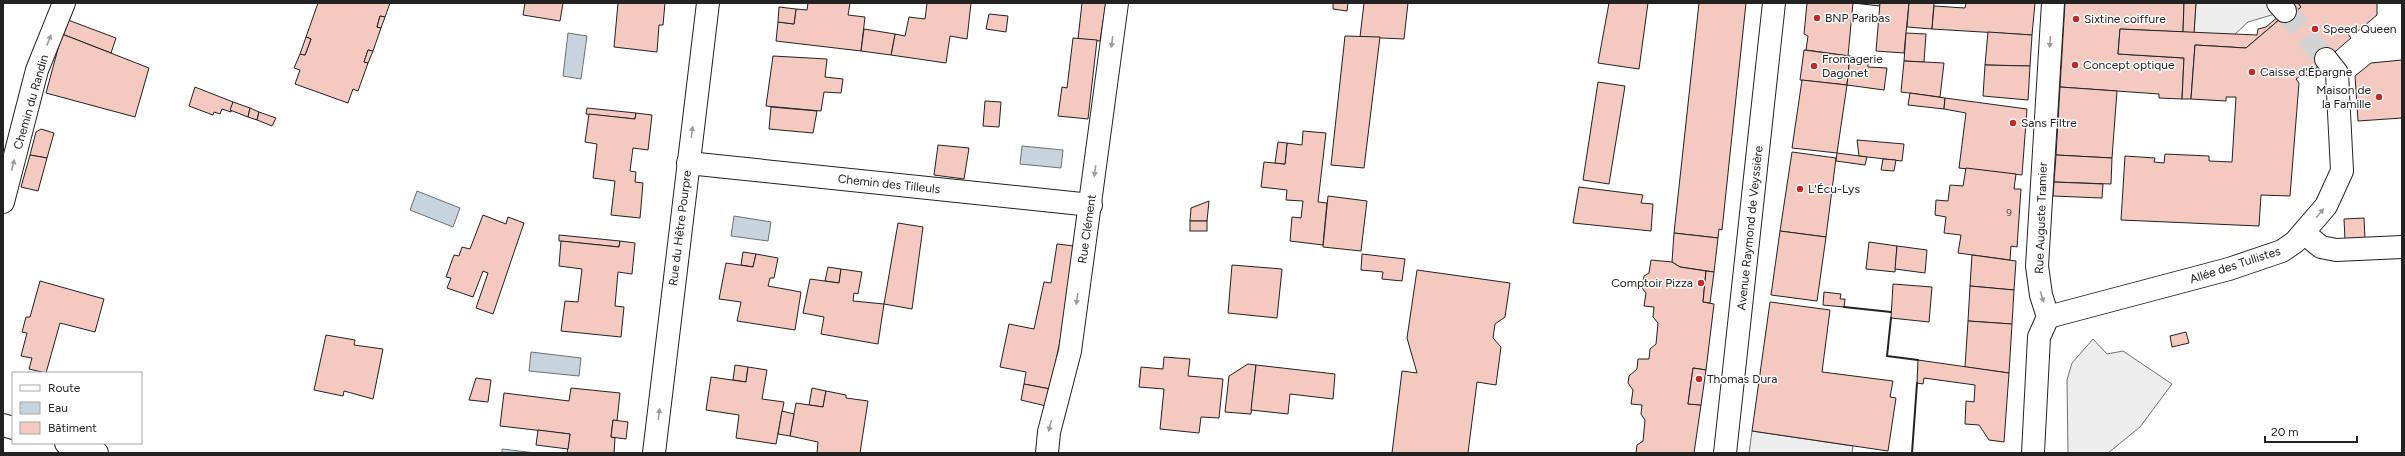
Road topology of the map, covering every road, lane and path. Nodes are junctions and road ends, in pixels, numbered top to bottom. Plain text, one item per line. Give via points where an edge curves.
1 (64, 3) edge
2 (708, 3) edge
3 (1117, 3) edge
4 (1774, 3) edge
5 (2053, 3) edge
6 (2326, 59) tunnel mouth
7 (688, 163) junction
8 (3, 202) edge
9 (1091, 205) junction
10 (2299, 238) junction
11 (2402, 247) edge
12 (2048, 317) junction
13 (69, 444) edge
14 (97, 453) edge
15 (654, 453) edge
16 (1047, 453) edge
17 (1725, 453) edge
18 (2033, 453) edge

8 -> 1 street, Chemin du Randin via 37,70
7 -> 2 street, Rue du Hêtre Pourpre
3 -> 9 street, Rue Clément
4 - 17 street, Avenue Raymond de Veyssière
5 -> 12 street, Rue Auguste Tramier via 2037,266 2040,295
10 -> 6 street, Allée des Tullistes via 2326,206 2342,171 2337,73
7 - 9 street, Chemin des Tilleuls
15 -> 7 street, Rue du Hêtre Pourpre
9 -> 16 street, Rue Clément via 1070,351 1049,432
10 - 11 street via 2336,250
10 - 12 street, Allée des Tullistes via 2282,251 2230,269
12 - 18 street via 2039,337
13 - 14 street

